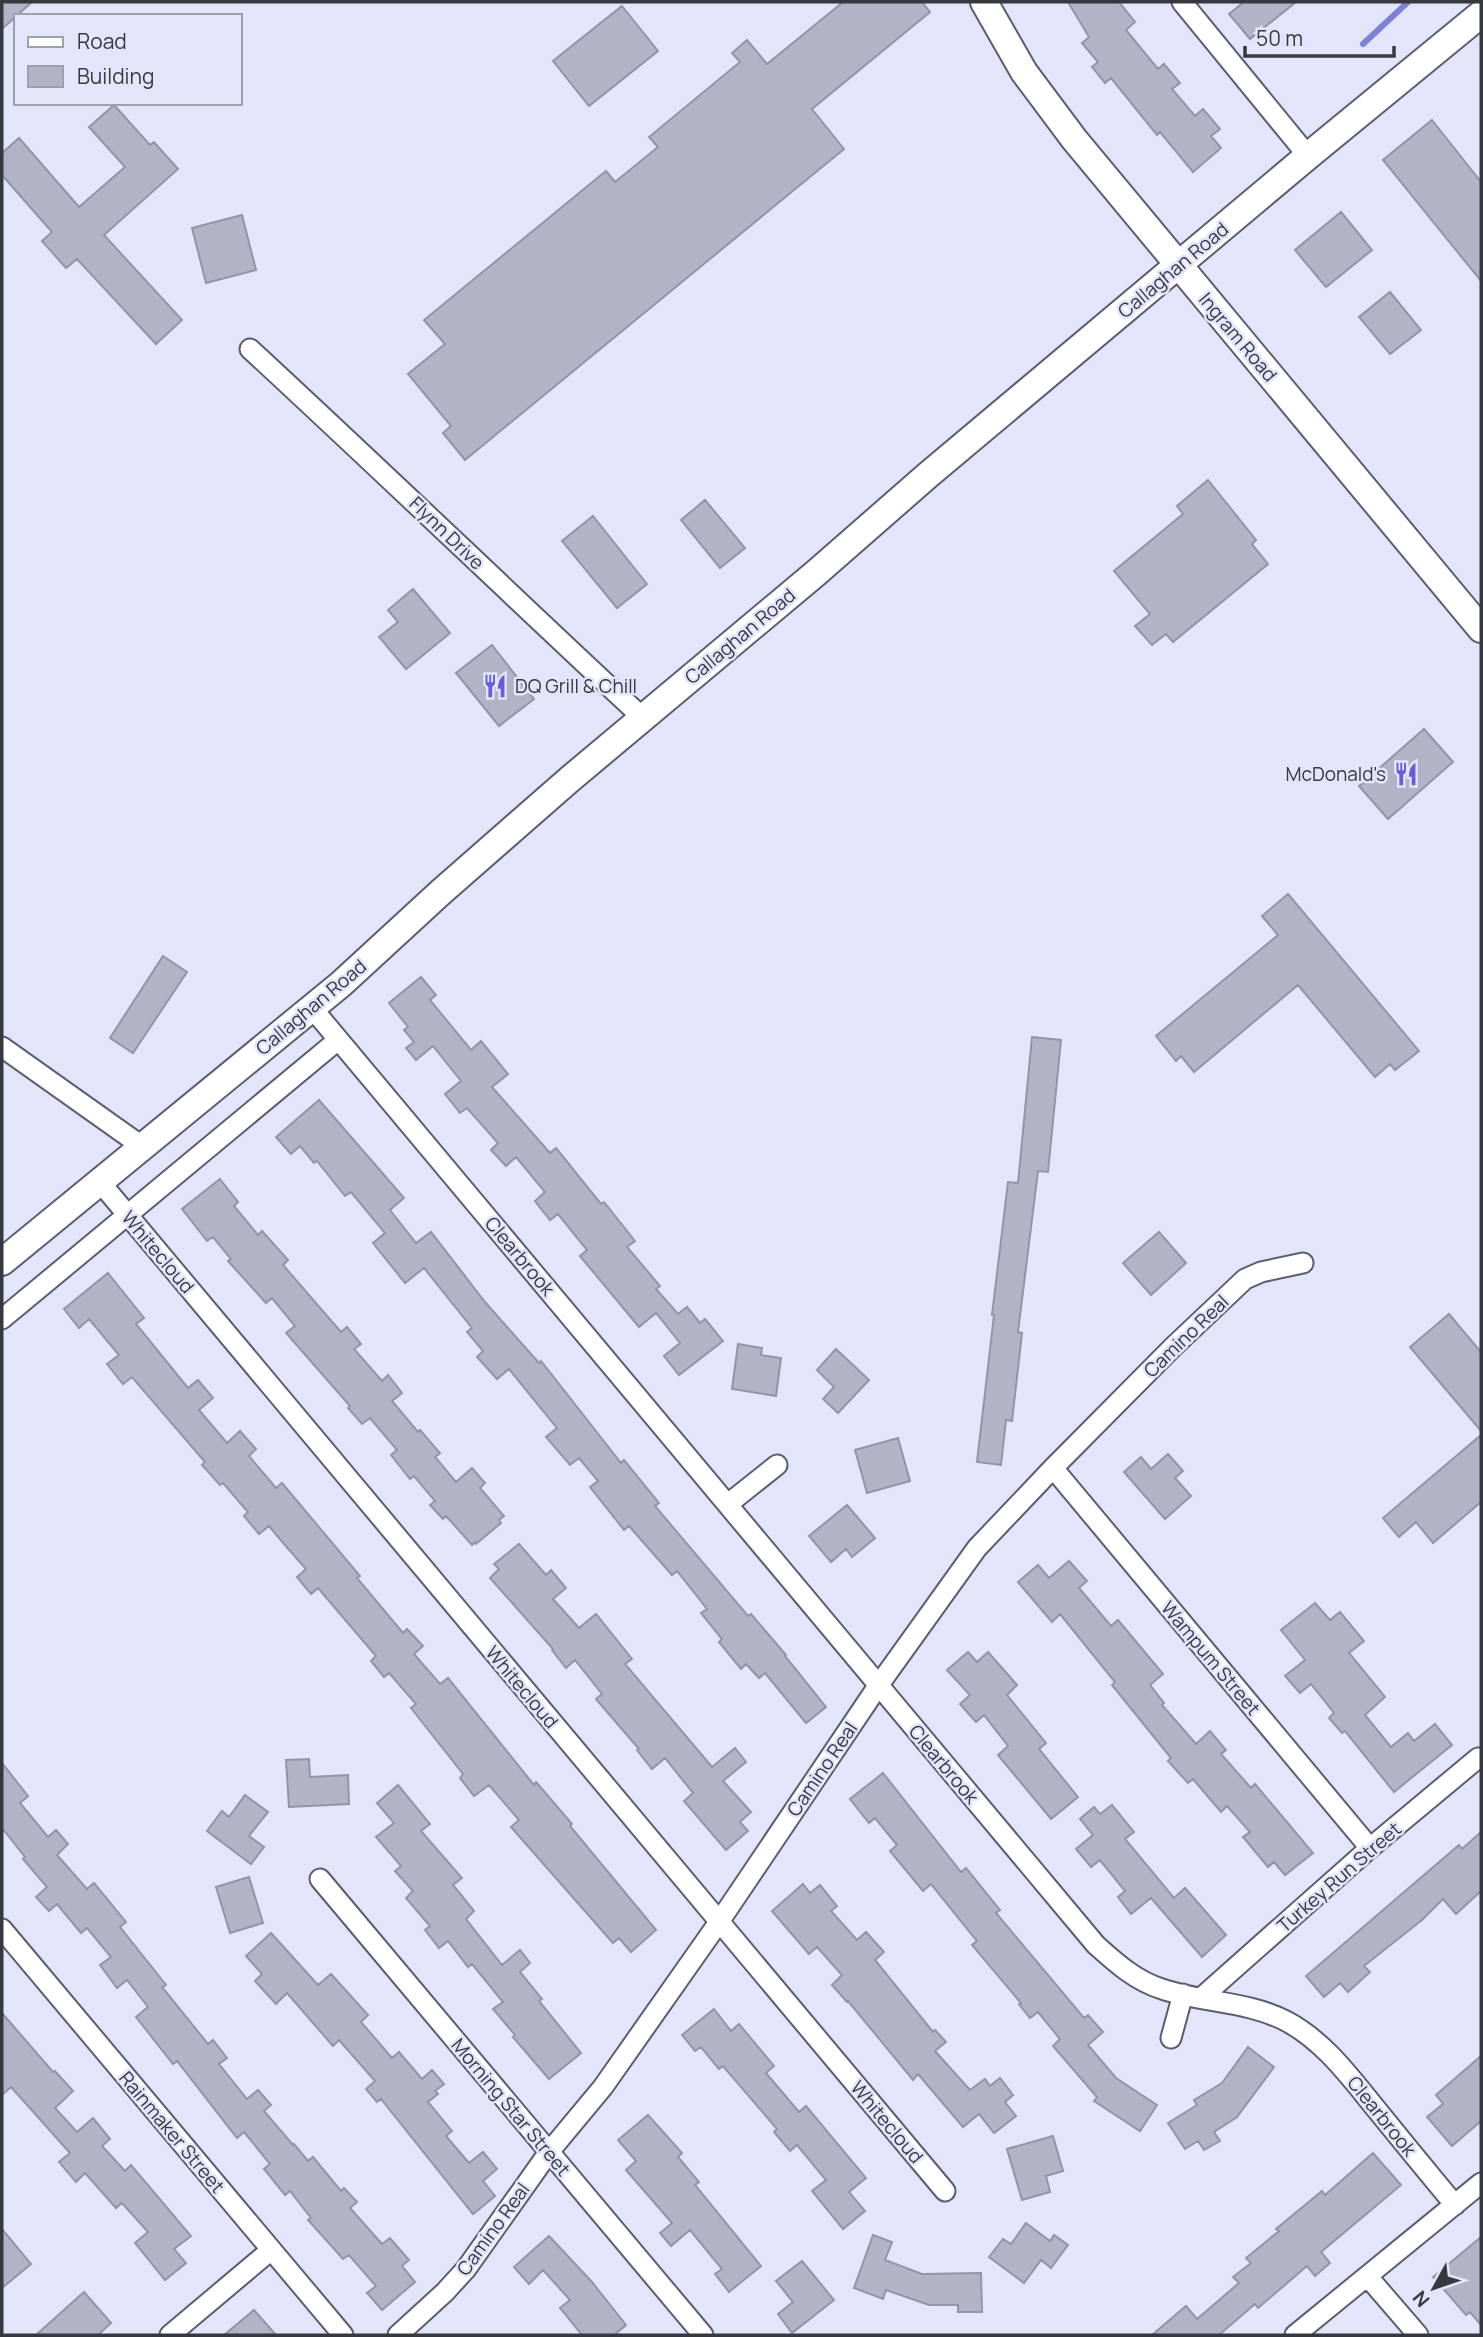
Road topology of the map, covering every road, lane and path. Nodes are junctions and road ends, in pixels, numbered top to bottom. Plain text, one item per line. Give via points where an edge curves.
1 (984, 2) edge
2 (1182, 2) edge
3 (1481, 14) edge
4 (1308, 156) junction
5 (1179, 266) junction
6 (250, 349) dead end
7 (1481, 629) edge
8 (643, 718) junction
9 (312, 1008) junction
10 (338, 1040) junction
11 (2, 1047) edge
12 (143, 1147) junction
13 (100, 1182) junction
14 (126, 1214) junction
15 (2, 1262) edge
16 (1303, 1263) dead end
17 (2, 1319) edge
18 (777, 1465) dead end
19 (1052, 1468) junction
20 (728, 1504) junction
21 (878, 1686) junction
22 (1478, 1758) dead end
23 (1370, 1848) junction
24 (320, 1878) dead end
25 (719, 1922) junction
26 (2, 1929) edge
27 (1192, 1996) junction
28 (1171, 2038) dead end
29 (549, 2152) junction
30 (1481, 2183) edge
31 (946, 2192) dead end
32 (1455, 2205) junction
33 (271, 2250) junction
34 (1368, 2277) junction
35 (170, 2335) edge
36 (343, 2335) edge
37 (398, 2335) edge
38 (703, 2335) edge
39 (1295, 2335) edge
40 (1418, 2335) edge

1 - 5 main road, Ingram Road via 1024,72
2 - 4 street
3 - 4 main road, Callaghan Road
4 - 5 main road, Callaghan Road
5 - 7 main road, Ingram Road
5 - 8 main road, Callaghan Road
6 - 8 street, Flynn Drive
8 - 9 main road, Callaghan Road
9 - 10 street, Clearbrook
9 - 12 main road, Callaghan Road
10 - 14 street
10 - 20 street, Clearbrook
11 - 12 street
12 - 13 main road, Callaghan Road
13 - 14 street, Whitecloud
13 - 15 main road, Callaghan Road
14 - 17 street
14 - 25 street, Whitecloud
16 - 19 street, Camino Real via 1245,1279
18 - 20 street
19 - 21 street, Camino Real via 977,1548
19 - 23 street, Wampum Street
20 - 21 street, Clearbrook
21 - 25 street, Camino Real
21 - 27 street, Clearbrook via 1096,1945 1125,1971 1161,1989
22 - 23 street, Turkey Run Street
23 - 27 street, Turkey Run Street
24 - 29 street, Morning Star Street
25 - 29 street, Camino Real via 603,2087
25 - 31 street, Whitecloud
26 - 33 street, Rainmaker Street
27 - 28 street
27 - 32 street, Clearbrook via 1269,2013 1316,2041
29 - 37 street, Camino Real via 466,2269
29 - 38 street, Morning Star Street
30 - 32 street
32 - 34 street
33 - 35 street
33 - 36 street, Rainmaker Street
34 - 39 street
34 - 40 street

